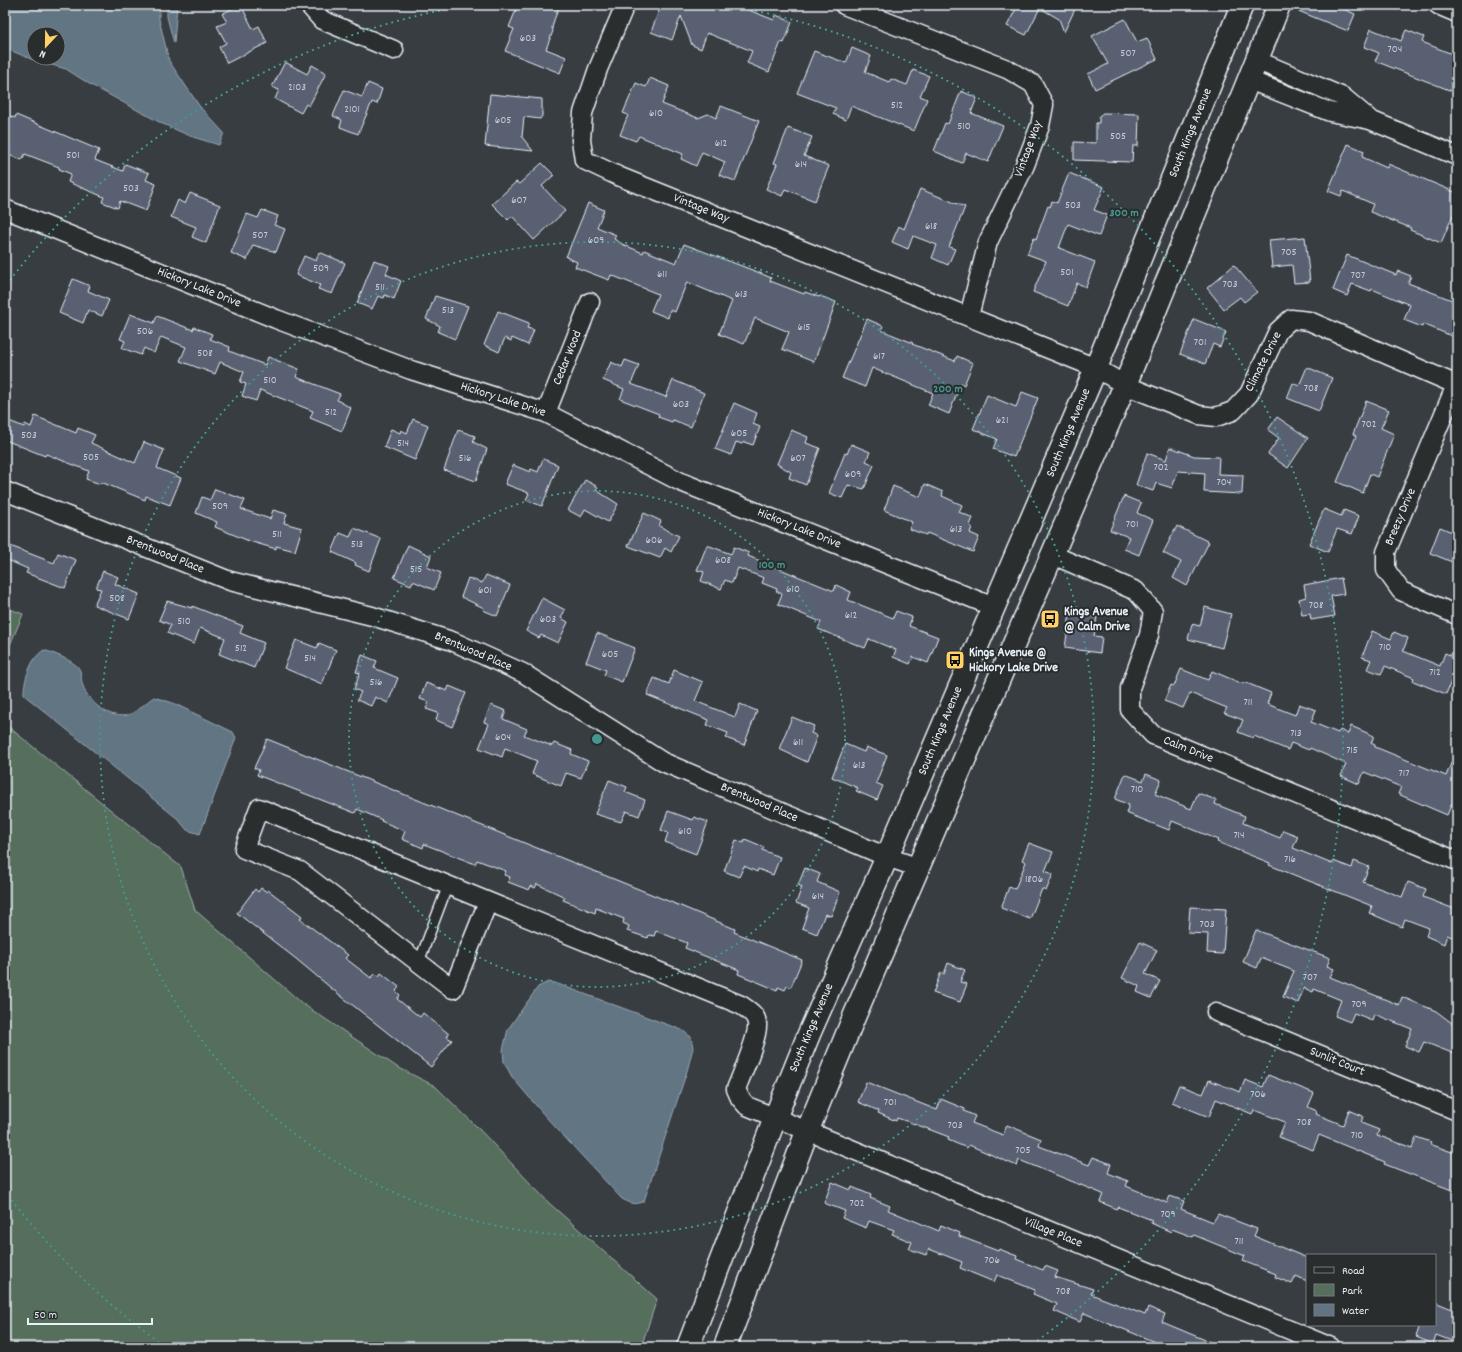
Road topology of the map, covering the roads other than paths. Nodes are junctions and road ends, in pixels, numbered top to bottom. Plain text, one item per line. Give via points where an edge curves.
1 (309, 5) edge
2 (625, 5) edge
3 (844, 5) edge
4 (1242, 5) edge
5 (1279, 5) edge
6 (1438, 5) edge
7 (1457, 13) edge
8 (394, 50) dead end
9 (1256, 60) junction
10 (1249, 80) junction
11 (1370, 120) junction
12 (1457, 156) edge
13 (5, 209) edge
14 (590, 302) dead end
15 (969, 316) junction
16 (1096, 368) junction
17 (1125, 385) junction
18 (1456, 385) edge
19 (546, 413) junction
20 (5, 491) edge
21 (1053, 555) junction
22 (994, 607) junction
23 (1457, 615) edge
24 (887, 857) junction
25 (1457, 861) edge
26 (919, 868) junction
27 (448, 885) junction
28 (488, 902) junction
29 (419, 962) junction
30 (1216, 1012) dead end
31 (1457, 1111) edge
32 (775, 1118) junction
33 (807, 1132) junction
34 (688, 1347) edge
35 (725, 1347) edge
36 (1332, 1347) edge

1 - 8 street via 322,20
2 - 15 street, Vintage Way via 583,113 581,140 584,160 618,176
3 - 15 street, Vintage Way via 1007,68 1033,84 1044,105 1040,126 1025,165 988,242
4 - 16 main road, South Kings Avenue
5 - 9 main road
6 - 7 street
9 - 10 main road
9 - 11 street via 1342,97
10 - 11 street via 1330,112
10 - 17 main road
11 - 12 street
13 - 19 street, Hickory Lake Drive via 404,368
14 - 19 street, Cedar Wood
15 - 16 street, Vintage Way
16 - 17 street, Climate Drive
16 - 22 main road, South Kings Avenue
17 - 18 street, Climate Drive via 1200,415 1216,417 1232,411 1249,394 1278,331 1291,319 1308,321
17 - 21 main road
18 - 23 street, Breezy Drive via 1386,552 1386,570 1401,591
19 - 22 street, Hickory Lake Drive via 681,482
20 - 24 street, Brentwood Place via 230,581 372,616 452,641 523,673 663,762
21 - 25 street, Calm Drive via 1136,591 1154,611 1149,636 1130,688 1130,710 1153,735
21 - 26 main road
22 - 24 main road, South Kings Avenue
24 - 26 street, Brentwood Place
24 - 32 main road, South Kings Avenue
26 - 33 main road
27 - 28 street
27 - 29 lane
27 - 29 street via 259,808 246,842 244,848 300,871
28 - 29 street via 453,989
28 - 32 street, Village Place via 748,1009 758,1024 736,1089 747,1106
30 - 31 street, Sunlit Court
32 - 33 street, Village Place
32 - 34 main road, South Kings Avenue
33 - 35 main road
33 - 36 street, Village Place

